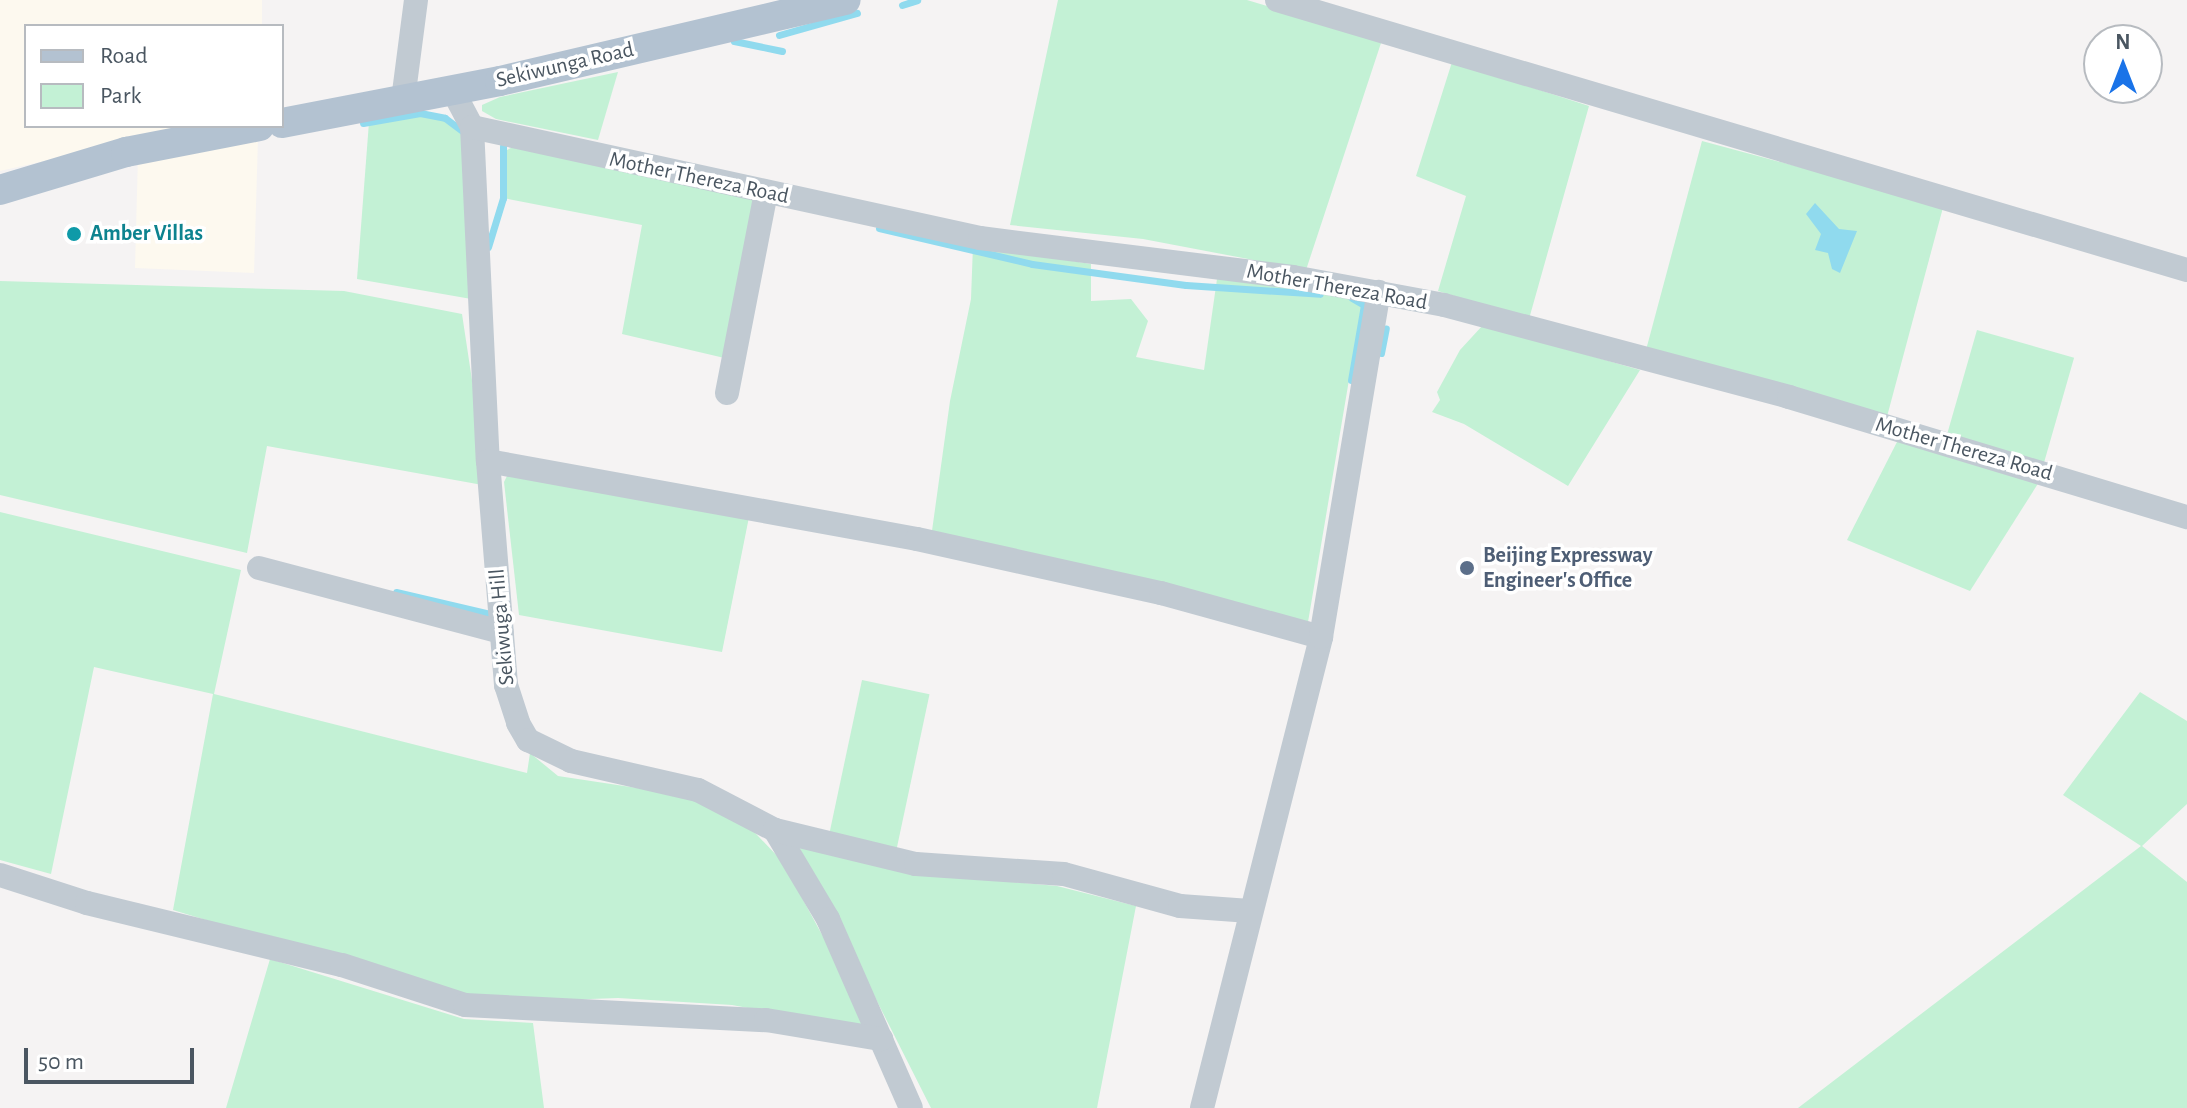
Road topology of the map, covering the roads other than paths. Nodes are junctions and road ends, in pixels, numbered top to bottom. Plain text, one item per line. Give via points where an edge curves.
1 (416, 0) edge
2 (846, 0) edge
3 (1277, 0) edge
4 (453, 91) junction
5 (403, 100) junction
6 (284, 123) edge
7 (472, 127) junction
8 (250, 128) edge
9 (0, 190) edge
10 (766, 192) junction
11 (2187, 270) edge
12 (1379, 292) junction
13 (727, 393) dead end
14 (488, 461) junction
15 (2187, 517) edge
16 (259, 568) dead end
17 (502, 632) junction
18 (1321, 637) junction
19 (775, 830) junction
20 (0, 875) edge
21 (1250, 911) junction
22 (881, 1039) junction
23 (911, 1108) edge
24 (1202, 1108) edge

1 - 5 street
2 - 4 main road, Sekiwunga Road
3 - 11 street
4 - 5 main road, Sekiwunga Road
4 - 7 street
5 - 6 main road, Sekiwunga Road
7 - 10 street, Mother Thereza Road
7 - 14 street, Sekiwuga Hill
8 - 9 main road via 126,152
10 - 12 street, Mother Thereza Road via 980,238
10 - 13 street
12 - 15 street, Mother Thereza Road via 1789,397
12 - 18 street
14 - 17 street, Sekiwuga Hill
14 - 18 street via 917,539 1161,593
16 - 17 street
17 - 19 street, Sekiwuga Hill via 511,705 528,740 571,761 698,790
18 - 21 street
19 - 21 street, Sekiwuga Hill via 916,864 1064,874 1180,906
19 - 22 street via 828,919
20 - 22 street via 87,903 342,965 465,1005 766,1020
21 - 24 street
22 - 23 street

